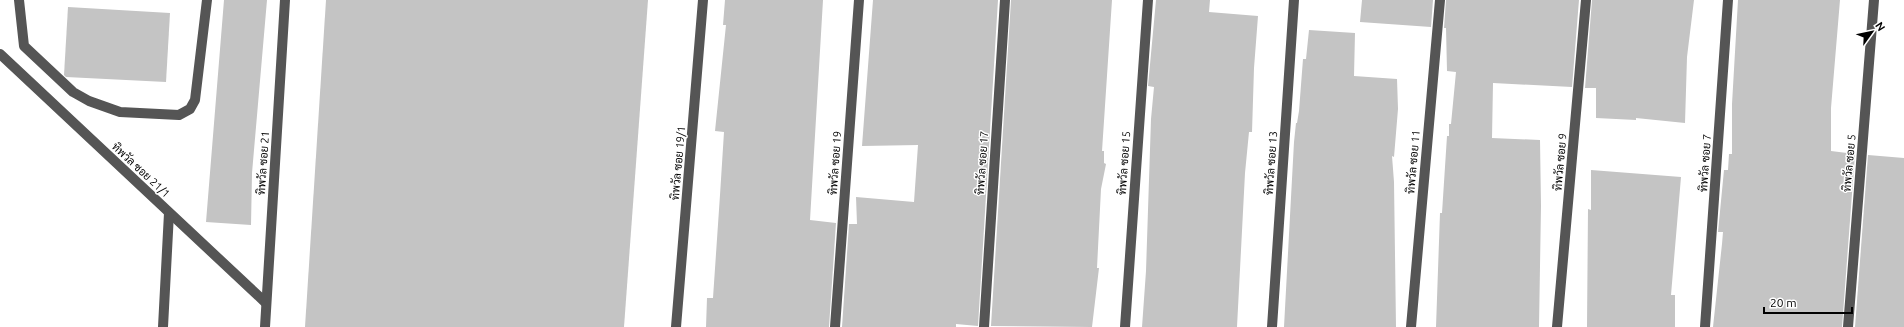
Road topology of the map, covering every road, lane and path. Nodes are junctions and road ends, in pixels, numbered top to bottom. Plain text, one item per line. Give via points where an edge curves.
1 (19, 0) edge
2 (207, 0) edge
3 (285, 0) edge
4 (703, 0) edge
5 (859, 0) edge
6 (1005, 0) edge
7 (1148, 0) edge
8 (1294, 0) edge
9 (1440, 0) edge
10 (1586, 0) edge
11 (1728, 0) edge
12 (1874, 0) edge
13 (0, 54) edge
14 (169, 212) junction
15 (266, 302) junction
16 (163, 327) edge
17 (265, 327) edge
18 (676, 327) edge
19 (835, 327) edge
20 (984, 327) edge
21 (1125, 327) edge
22 (1272, 327) edge
23 (1411, 327) edge
24 (1557, 327) edge
25 (1705, 327) edge
26 (1848, 327) edge

1 - 2 street via 24,46 73,92 120,112 179,115 190,109 195,100
3 - 15 street, ทิพวัล ซอย 21
4 - 18 street, ทิพวัล ซอย 19/1
5 - 19 street, ทิพวัล ซอย 19
6 - 20 street, ทิพวัล ซอย 17
7 - 21 street, ทิพวัล ซอย 15
8 - 22 street, ทิพวัล ซอย 13
9 - 23 street, ทิพวัล ซอย 11
10 - 24 street, ทิพวัล ซอย 9
11 - 25 street, ทิพวัล ซอย 7
12 - 26 street, ทิพวัล ซอย 5
13 - 14 street, ทิพวัล ซอย 21/1
14 - 15 street, ทิพวัล ซอย 21/1
14 - 16 street
15 - 17 street, ทิพวัล ซอย 21

